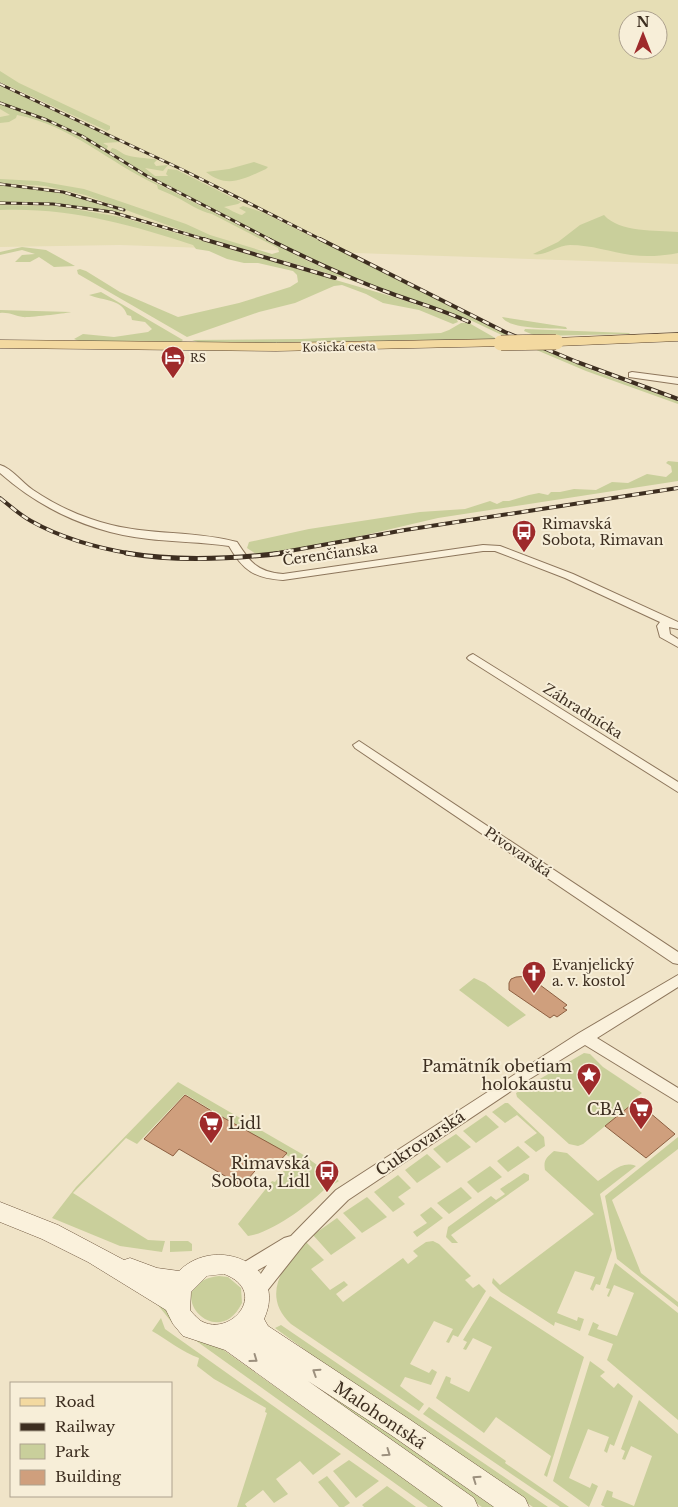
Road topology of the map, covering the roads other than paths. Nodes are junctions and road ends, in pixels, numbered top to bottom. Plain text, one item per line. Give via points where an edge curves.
1 (678, 337) edge
2 (0, 344) edge
3 (632, 375) dead end
4 (678, 381) edge
5 (0, 468) edge
6 (673, 623) edge
7 (678, 644) edge
8 (473, 658) dead end
9 (359, 745) dead end
10 (678, 788) edge
11 (678, 959) edge
12 (678, 980) edge
13 (584, 1037) junction
14 (678, 1096) edge
15 (0, 1212) edge
16 (299, 1238) junction
17 (244, 1272) junction
18 (257, 1291) junction
19 (180, 1293) junction
20 (252, 1317) junction
21 (212, 1335) junction
22 (465, 1507) edge
23 (516, 1507) edge

1 - 2 main road, Košická cesta, bridge via 276,347
3 - 4 street
5 - 6 street, Čerenčianska via 31,494 79,518 146,536 233,544 245,563 268,576 308,574 496,548
6 - 7 street via 663,626 664,635
8 - 10 street, Záhradnícka
9 - 11 street, Pivovarská
12 - 13 street, Cukrovarská
13 - 14 street
13 - 16 street, Cukrovarská via 342,1195
15 - 19 main road
16 - 17 street, Cukrovarská
16 - 18 street, Cukrovarská
17 - 18 main road
17 - 19 main road via 225,1264 210,1265 196,1270
18 - 20 main road
19 - 21 main road via 180,1316 199,1332
20 - 21 main road via 235,1331
23 -> 20 main road, Malohontská via 273,1345 259,1334
21 -> 22 main road, Malohontská via 233,1342

